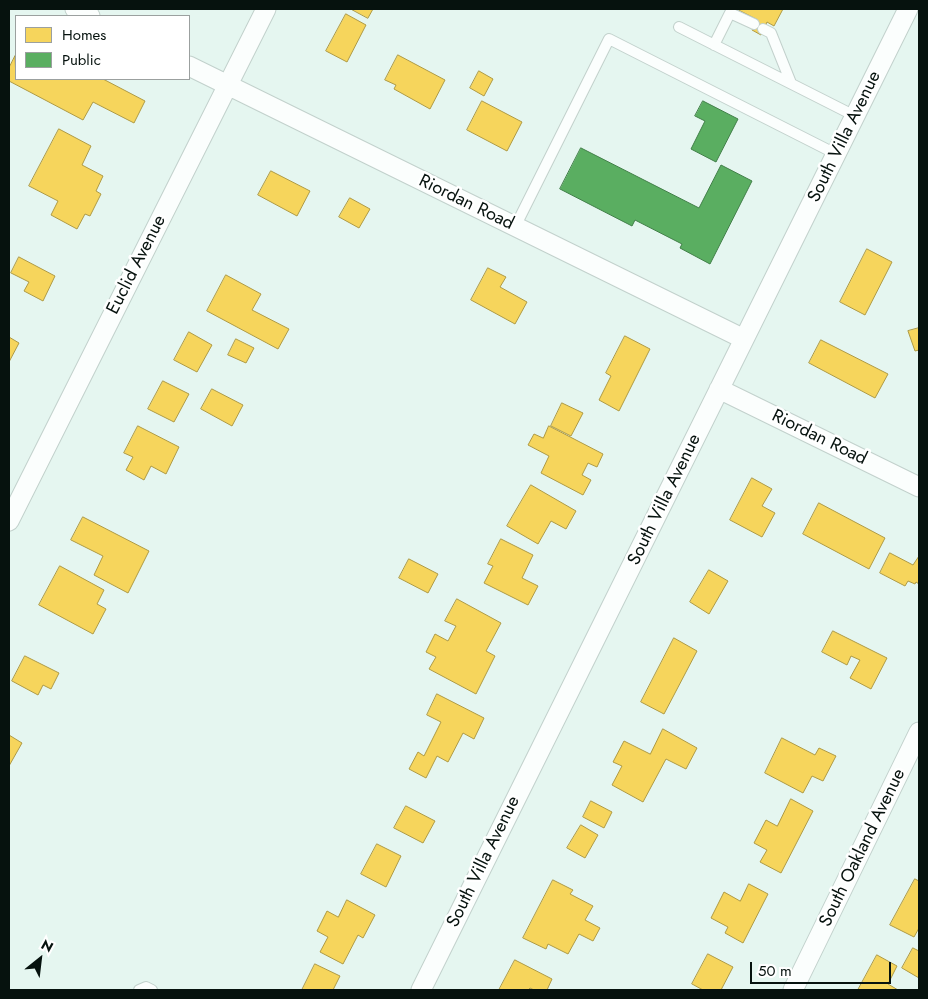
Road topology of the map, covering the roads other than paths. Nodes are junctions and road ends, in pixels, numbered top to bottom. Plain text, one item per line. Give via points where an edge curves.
1 (76, 9) edge
2 (266, 9) edge
3 (908, 9) edge
4 (88, 15) edge
5 (679, 28) dead end
6 (714, 45) junction
7 (190, 66) edge
8 (791, 84) junction
9 (227, 85) junction
10 (855, 116) junction
11 (836, 154) junction
12 (515, 227) junction
13 (744, 339) junction
14 (719, 389) junction
15 (919, 487) edge
16 (9, 521) edge
17 (919, 732) edge
18 (139, 990) edge
19 (152, 990) edge
20 (421, 990) edge
21 (793, 990) edge

1 - 4 street
2 - 9 street, Euclid Avenue
3 - 10 street, South Villa Avenue
5 - 6 lane
6 - 8 lane
6 - 8 lane via 730,13 771,33
7 - 9 street, Riordan Road
8 - 10 lane
9 - 12 street, Riordan Road
9 - 16 street, Euclid Avenue
10 - 11 street, South Villa Avenue
11 - 12 lane via 609,39
11 - 13 street, South Villa Avenue
12 - 13 street, Riordan Road
13 - 14 street, South Villa Avenue
14 - 15 street, Riordan Road
14 - 20 street, South Villa Avenue
17 - 21 street, South Oakland Avenue
18 - 19 lane via 146,987

